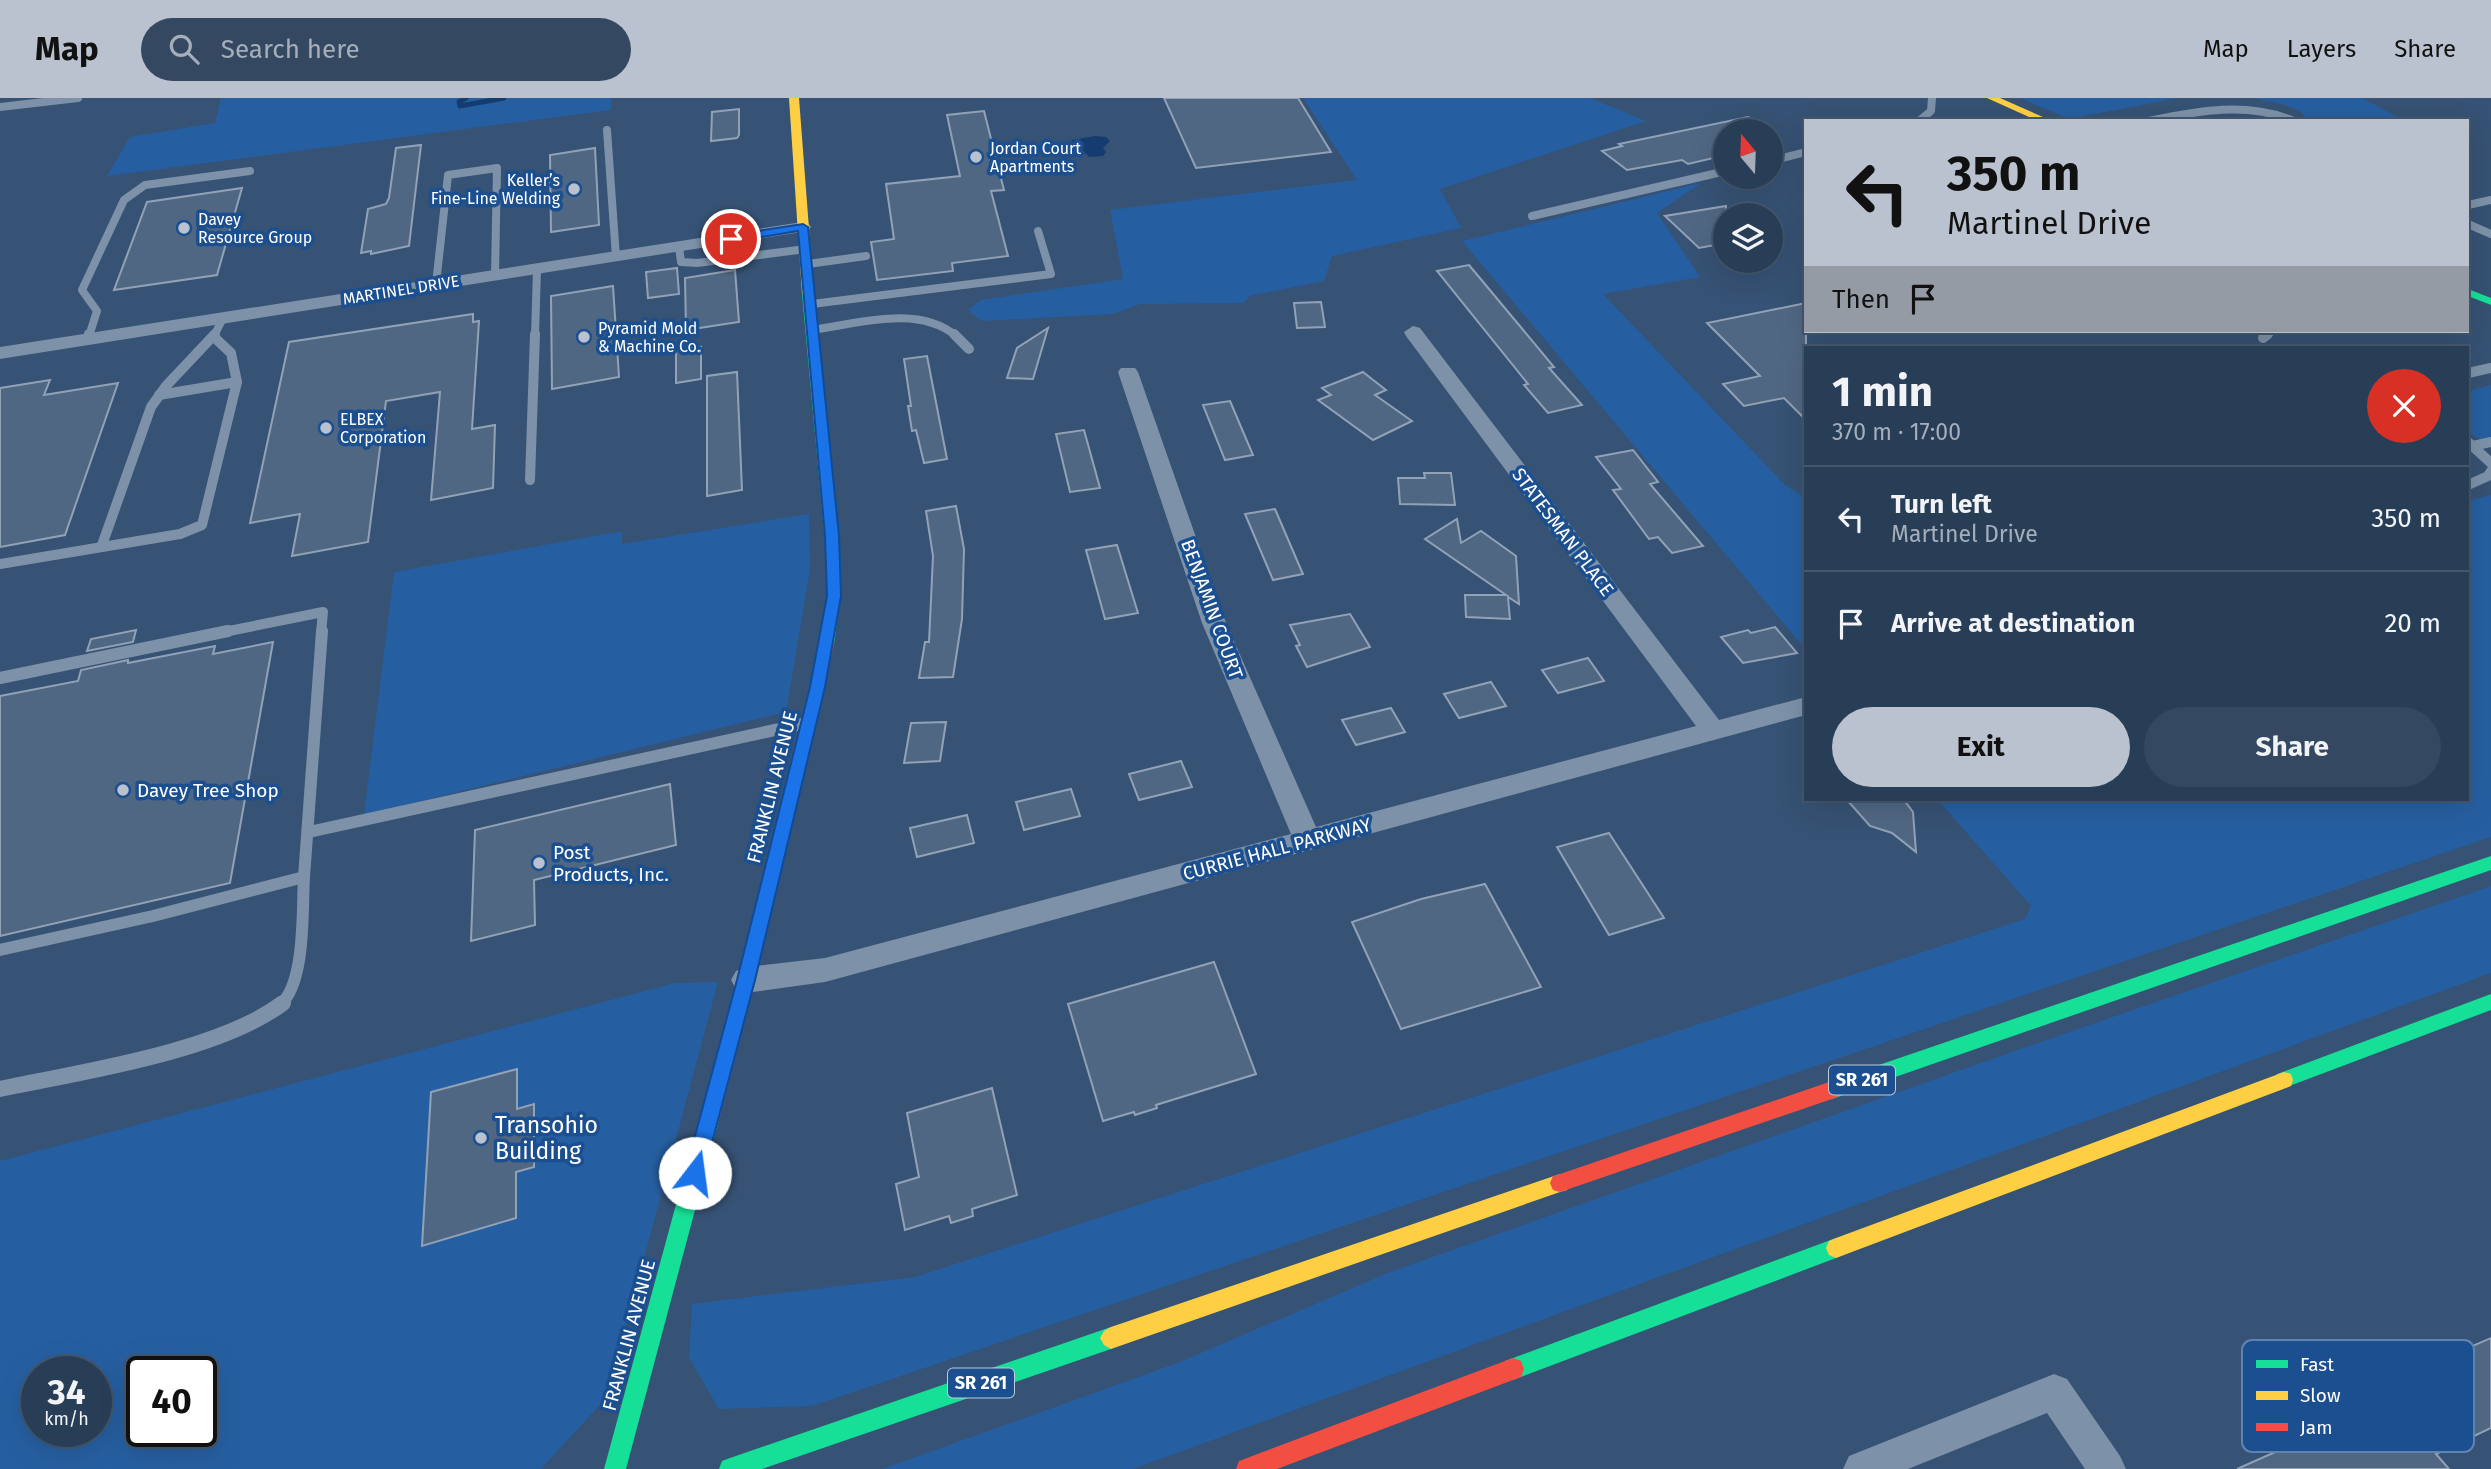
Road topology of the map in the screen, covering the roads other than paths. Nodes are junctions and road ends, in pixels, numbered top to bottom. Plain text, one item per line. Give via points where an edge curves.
1 (78, 98) edge
2 (794, 98) edge
3 (1932, 98) edge
4 (1992, 98) edge
5 (0, 107) edge
6 (1921, 119) edge
7 (2042, 119) edge
8 (2158, 119) edge
9 (2290, 119) edge
10 (607, 130) dead end
11 (1804, 152) edge
12 (1783, 157) edge
13 (250, 172) dead end
14 (1713, 174) edge
15 (2491, 200) edge
16 (2469, 205) edge
17 (1531, 216) dead end
18 (2469, 224) edge
19 (803, 227) junction
20 (1038, 231) dead end
21 (2491, 234) edge
22 (679, 247) junction
23 (807, 256) junction
24 (616, 257) junction
25 (866, 257) dead end
26 (537, 269) junction
27 (495, 275) junction
28 (436, 284) junction
29 (2469, 292) edge
30 (2491, 302) edge
31 (812, 304) junction
32 (223, 317) junction
33 (813, 330) junction
34 (1413, 332) dead end
35 (2269, 333) edge
36 (214, 337) junction
37 (2263, 338) dead end
38 (88, 339) junction
39 (969, 349) dead end
40 (0, 353) edge
41 (2491, 368) edge
42 (1128, 372) dead end
43 (2469, 373) edge
44 (237, 382) junction
45 (159, 395) junction
46 (2491, 442) edge
47 (2470, 444) edge
48 (2491, 463) edge
49 (2491, 471) edge
50 (530, 480) dead end
51 (2469, 485) edge
52 (102, 545) junction
53 (0, 564) edge
54 (0, 678) edge
55 (1804, 707) edge
56 (809, 723) junction
57 (1713, 732) junction
58 (309, 832) junction
59 (1308, 841) junction
60 (2491, 863) edge
61 (304, 877) junction
62 (0, 950) edge
63 (746, 980) junction
64 (2491, 1002) edge
65 (0, 1089) edge
66 (615, 1469) edge
67 (730, 1469) edge
68 (1247, 1469) edge
69 (1862, 1469) edge
70 (2107, 1469) edge

1 - 5 lane
2 - 19 main road, FRANKLIN AVENUE
3 - 6 lane via 1931,111
4 - 7 main road
8 - 9 lane via 2249,104
10 - 24 lane
11 - 12 lane
13 - 38 lane via 145,186 124,200 82,290 97,311
14 - 17 lane
15 - 16 lane
18 - 21 lane
19 - 22 street, MARTINEL DRIVE
19 - 23 main road, FRANKLIN AVENUE
20 - 31 lane via 1051,274
22 - 23 lane via 681,262
22 - 24 street, MARTINEL DRIVE
23 - 25 lane
23 - 31 main road, FRANKLIN AVENUE
24 - 26 street, MARTINEL DRIVE
26 - 27 street, MARTINEL DRIVE
26 - 50 lane
27 - 28 street, MARTINEL DRIVE
27 - 28 lane via 498,168 448,175
28 - 32 street, MARTINEL DRIVE
29 - 30 main road
31 - 33 main road, FRANKLIN AVENUE
32 - 36 lane
32 - 38 street, MARTINEL DRIVE
33 - 39 lane via 932,321
33 - 56 main road, FRANKLIN AVENUE via 834,596
34 - 57 street, STATESMAN PLACE
35 - 37 lane
36 - 44 lane via 231,353
36 - 45 lane
38 - 40 street, MARTINEL DRIVE
41 - 43 lane
42 - 59 street, BENJAMIN COURT via 1214,623
44 - 45 lane
44 - 52 lane via 202,525 180,534
45 - 52 lane via 145,420
46 - 47 lane
47 - 48 lane
49 - 51 lane
52 - 53 lane
54 - 58 lane via 323,612
55 - 57 street, CURRIE HALL PARKWAY
56 - 58 lane
56 - 63 main road, FRANKLIN AVENUE
57 - 59 street, CURRIE HALL PARKWAY
58 - 61 lane
59 - 63 street, CURRIE HALL PARKWAY via 825,970
60 - 67 main road, SR 261
61 - 62 lane
61 - 65 lane via 297,971 284,1003 249,1026 190,1045
63 - 66 main road, FRANKLIN AVENUE
64 - 68 main road
69 - 70 street via 2054,1392

